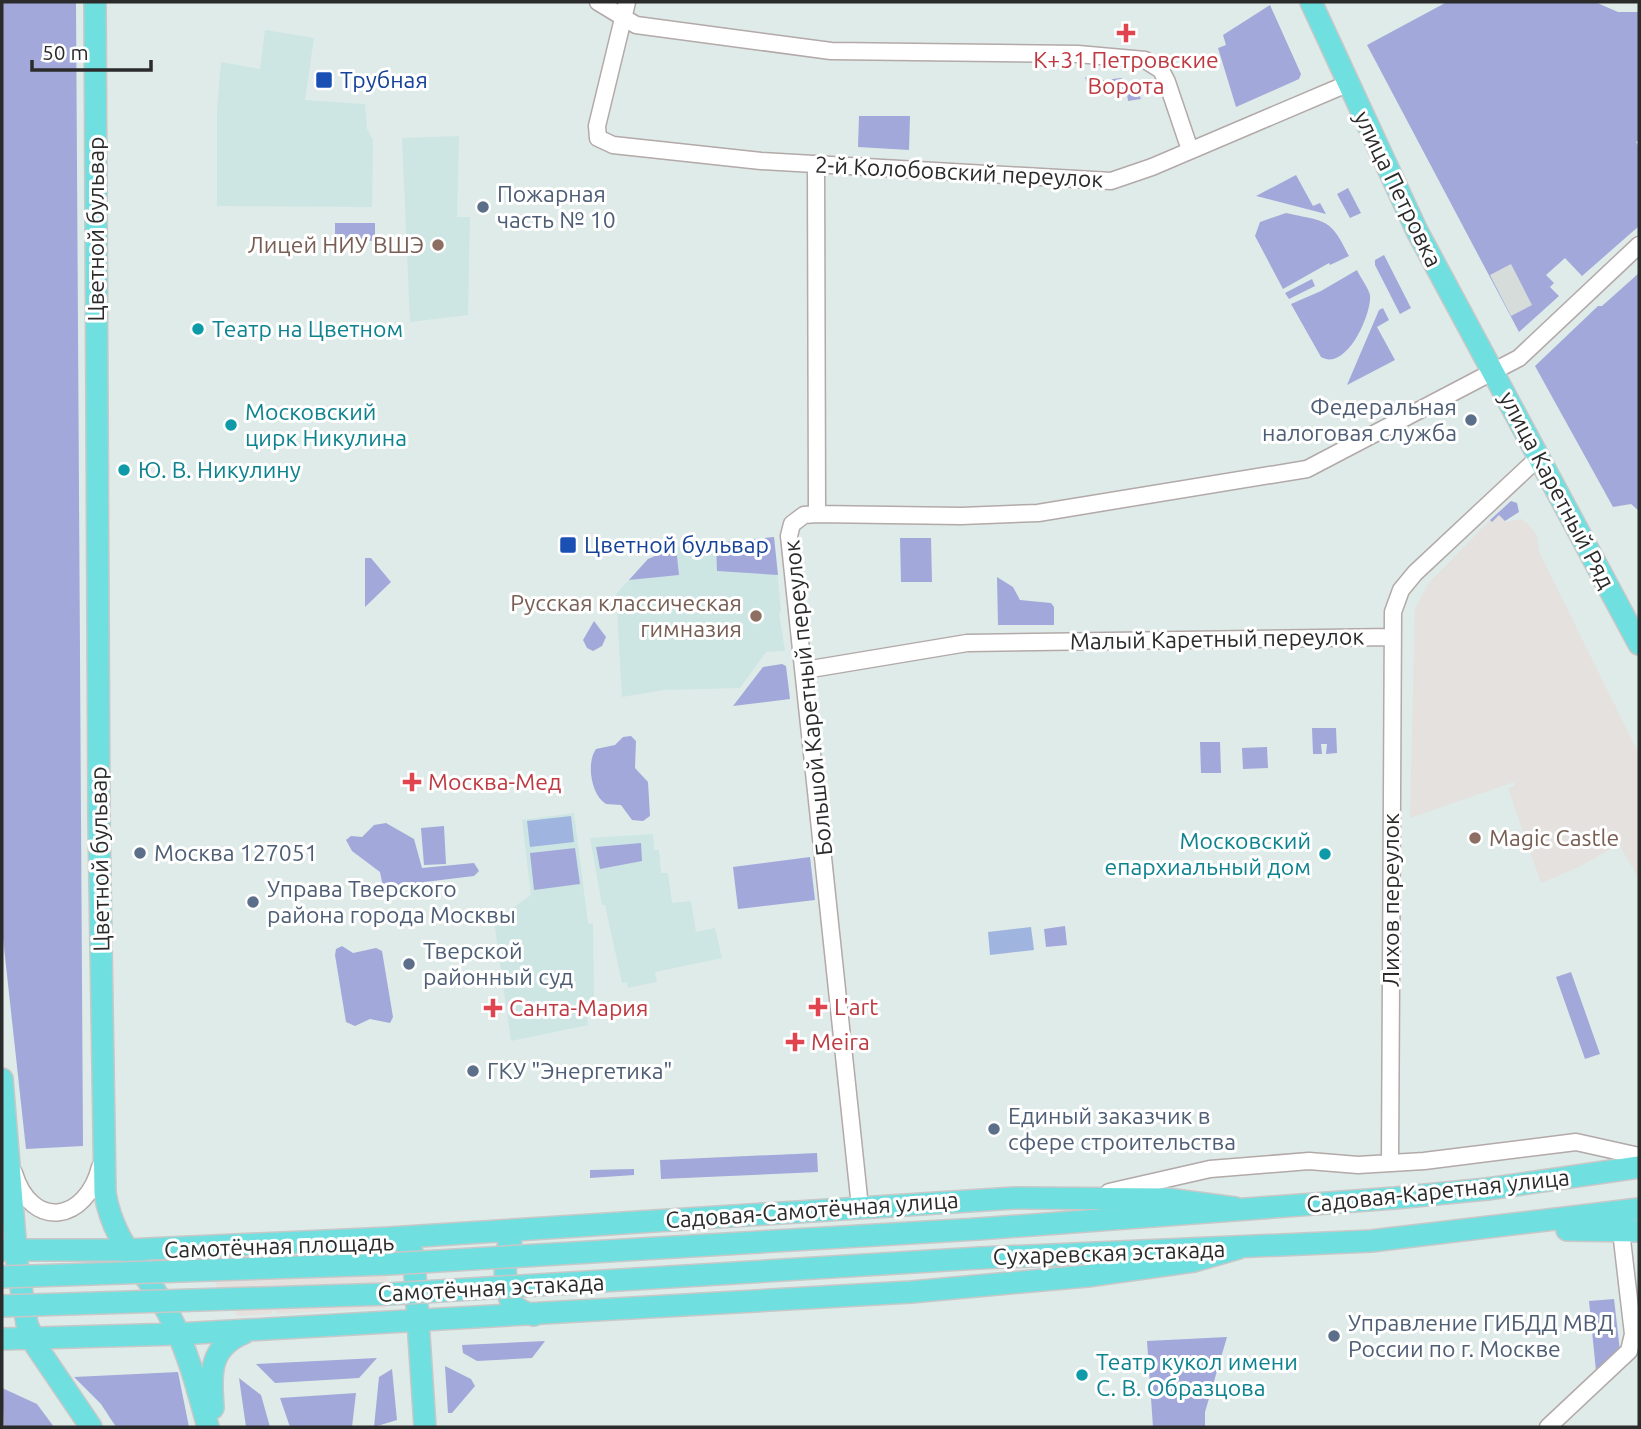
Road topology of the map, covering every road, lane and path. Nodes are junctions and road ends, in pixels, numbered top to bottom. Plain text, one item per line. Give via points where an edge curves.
1 (95, 2) edge
2 (598, 2) edge
3 (627, 2) edge
4 (1311, 2) edge
5 (622, 19) junction
6 (1347, 84) junction
7 (1190, 150) junction
8 (816, 164) junction
9 (1639, 245) edge
10 (1494, 373) junction
11 (1539, 457) junction
12 (817, 514) junction
13 (1392, 637) junction
14 (1639, 644) edge
15 (805, 670) junction
16 (2, 1079) edge
17 (103, 1156) junction
18 (1639, 1156) edge
19 (11, 1160) junction
20 (1390, 1163) junction
21 (1639, 1167) edge
22 (1081, 1198) junction
23 (860, 1207) junction
24 (1235, 1208) junction
25 (1639, 1209) edge
26 (536, 1228) junction
27 (978, 1229) joint
28 (1484, 1229) junction
29 (1630, 1231) edge
30 (389, 1238) junction
31 (1239, 1248) junction
32 (9, 1250) edge
33 (126, 1250) junction
34 (980, 1258) joint
35 (2, 1277) edge
36 (2, 1306) edge
37 (536, 1315) junction
38 (418, 1321) junction
39 (252, 1330) junction
40 (178, 1334) junction
41 (2, 1339) edge
42 (32, 1339) junction
43 (91, 1427) edge
44 (208, 1427) edge
45 (215, 1427) edge
46 (425, 1427) edge
47 (1548, 1427) edge

1 - 17 main road, Цветной бульвар
2 - 5 street
3 - 5 street
4 - 6 main road, улица Петровка
5 - 7 street via 666,31 831,51 1078,54 1145,60 1161,70 1167,82
5 - 8 street, 2-й Колобовский переулок via 600,109 598,138 612,145
6 - 7 street, 2-й Колобовский переулок
6 - 10 main road, улица Петровка via 1417,231
7 - 8 street, 2-й Колобовский переулок via 1128,176 1092,182
8 - 12 street, Большой Каретный переулок
9 - 10 street via 1541,340
10 - 11 main road, улица Каретный Ряд
10 - 12 street via 1320,464 1294,472 1038,513
11 - 13 street, Малый Каретный переулок via 1401,590 1393,612
11 - 14 main road, улица Каретный Ряд
12 - 15 street, Большой Каретный переулок via 796,519 789,530
13 - 15 street, Малый Каретный переулок via 967,643
13 - 20 street, Лихов переулок
15 - 23 street, Большой Каретный переулок
16 - 19 main road
17 - 19 street via 87,1197 57,1213 30,1203
17 - 33 main road, Цветной бульвар via 108,1213
18 - 20 street via 1576,1142
19 - 32 main road
20 - 22 street via 1309,1161 1210,1169
21 - 24 main road, Садовая-Каретная улица via 1487,1189
22 - 23 main road, Садовая-Самотёчная улица
22 - 24 main road, Садовая-Самотёчная улица via 1167,1199
23 - 26 main road, Садовая-Самотёчная улица
24 - 27 main road, Сухаревская эстакада
25 - 28 main road, Садовая-Каретная улица
26 - 30 main road, Садовая-Самотёчная улица
26 - 37 main road via 511,1240 506,1253 510,1300 521,1311
27 - 35 main road, Самотёчная эстакада, bridge via 374,1265
28 - 29 main road, Садовая-Каретная улица
28 - 31 main road, Садовая-Каретная улица
29 - 47 street via 1633,1334 1629,1351
30 - 33 main road, Самотёчная площадь
30 - 38 main road, Самотёчная площадь via 404,1241 412,1251
31 - 34 main road, Сухаревская эстакада
31 - 37 main road via 1194,1261 1013,1284
32 - 33 main road, Самотёчная площадь
32 - 42 main road
33 - 40 main road, Самотёчная площадь
34 - 36 main road, Самотёчная эстакада, bridge via 362,1295
37 - 38 main road
38 - 39 main road
38 - 46 main road
39 - 40 main road
39 - 45 main road via 224,1345 212,1364
40 - 42 main road
40 - 44 main road, Самотёчная площадь
41 - 42 main road
42 - 43 main road

